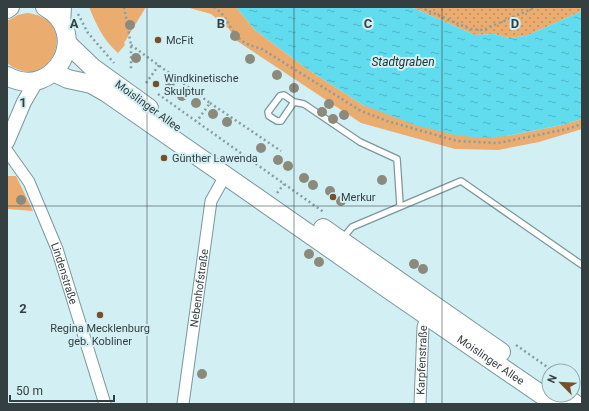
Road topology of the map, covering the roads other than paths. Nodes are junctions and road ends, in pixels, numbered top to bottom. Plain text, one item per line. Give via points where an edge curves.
1 (10, 7) edge
2 (45, 7) edge
3 (7, 9) edge
4 (63, 15) edge
5 (67, 44) junction
6 (53, 72) junction
7 (7, 76) edge
8 (37, 80) junction
9 (294, 102) junction
10 (7, 142) edge
11 (7, 151) edge
12 (228, 171) junction
13 (400, 205) junction
14 (337, 246) junction
15 (582, 265) edge
16 (430, 311) junction
17 (541, 381) edge
18 (105, 404) edge
19 (183, 404) edge
20 (420, 404) edge
21 (555, 404) edge

1 - 3 main road
2 - 4 main road via 55,14
4 - 5 main road
5 - 6 main road via 63,59
5 - 12 main road, Moislinger Allee via 92,67
6 - 8 main road
6 - 12 main road, Moislinger Allee via 103,90
7 - 8 main road via 22,81
8 - 10 street via 24,102
9 - 9 lane via 284,95 280,96 268,112 269,116 281,121
9 - 13 lane via 304,104 360,142 397,159
11 - 18 street, Lindenstraße via 29,182 57,249
12 - 14 main road, Moislinger Allee
12 - 19 street, Nebenhofstraße via 211,201
13 - 14 lane via 352,227
13 - 15 lane via 461,181
14 - 16 main road, Moislinger Allee
16 - 17 main road, Moislinger Allee
16 - 20 street, Karpfenstraße via 423,327
16 - 21 main road, Moislinger Allee

